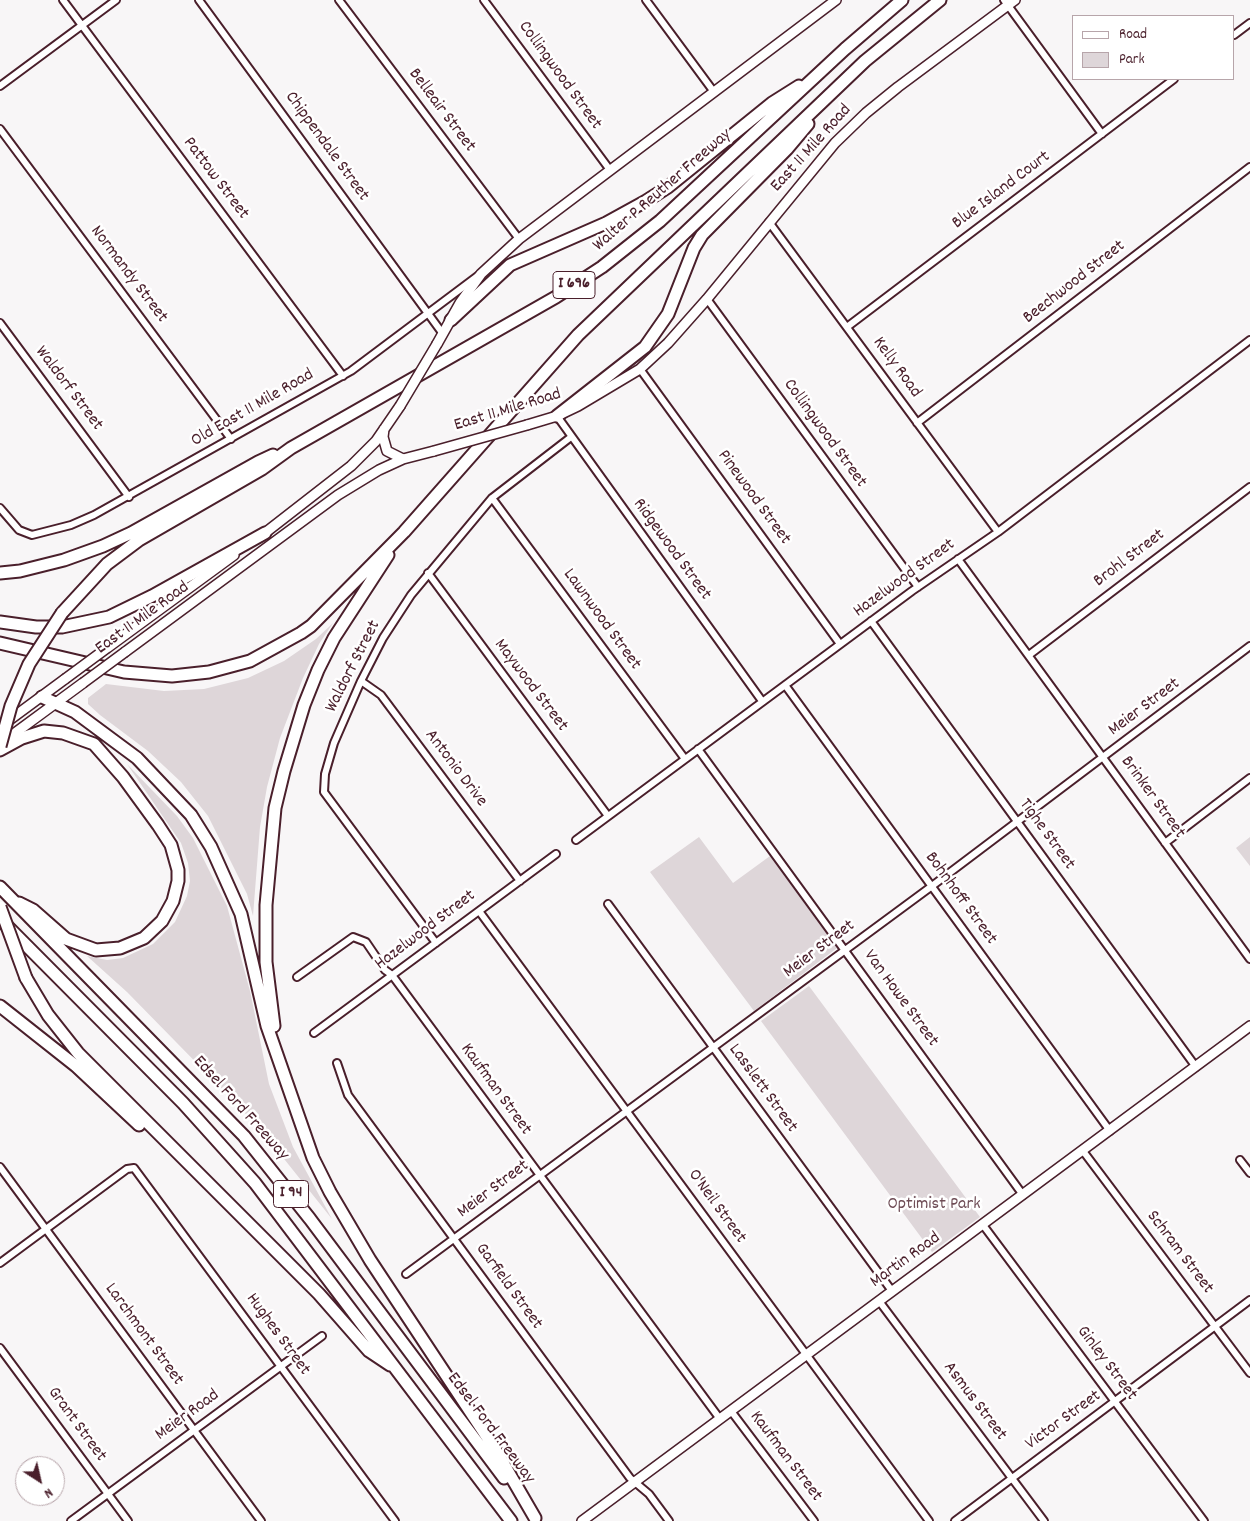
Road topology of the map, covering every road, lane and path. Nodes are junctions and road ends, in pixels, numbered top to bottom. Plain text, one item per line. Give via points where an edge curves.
1 (63, 0) edge
2 (116, 0) edge
3 (199, 0) edge
4 (339, 0) edge
5 (484, 0) edge
6 (646, 0) edge
7 (902, 0) edge
8 (940, 0) edge
9 (830, 2) edge
10 (1009, 2) edge
11 (1250, 23) edge
12 (82, 25) junction
13 (1235, 34) edge
14 (821, 71) junction
15 (1173, 80) edge
16 (0, 86) edge
17 (714, 92) junction
18 (830, 94) junction
19 (0, 129) edge
20 (1102, 134) junction
21 (1250, 167) edge
22 (610, 170) junction
23 (769, 222) junction
24 (518, 239) junction
25 (481, 274) junction
26 (707, 299) junction
27 (429, 312) junction
28 (451, 320) junction
29 (0, 323) edge
30 (847, 327) junction
31 (443, 334) junction
32 (1250, 340) edge
33 (640, 369) junction
34 (343, 376) junction
35 (556, 416) junction
36 (917, 423) junction
37 (384, 429) junction
38 (571, 437) junction
39 (231, 439) junction
40 (291, 448) junction
41 (403, 459) junction
42 (1250, 487) edge
43 (129, 497) junction
44 (492, 498) junction
45 (0, 508) edge
46 (265, 532) junction
47 (404, 532) junction
48 (998, 532) junction
49 (958, 559) junction
50 (0, 573) edge
51 (428, 573) junction
52 (918, 587) junction
53 (871, 621) junction
54 (0, 622) edge
55 (0, 644) edge
56 (840, 644) junction
57 (1250, 646) edge
58 (1028, 655) junction
59 (361, 680) junction
60 (784, 685) junction
61 (42, 696) junction
62 (762, 701) junction
63 (56, 704) junction
64 (0, 728) edge
65 (0, 745) edge
66 (698, 749) junction
67 (0, 750) edge
68 (1103, 758) junction
69 (685, 759) junction
70 (1250, 778) edge
71 (608, 816) junction
72 (1018, 821) junction
73 (576, 840) dead end
74 (1165, 842) junction
75 (556, 854) dead end
76 (520, 881) junction
77 (932, 886) junction
78 (0, 887) edge
79 (11, 899) junction
80 (608, 904) dead end
81 (0, 908) edge
82 (479, 911) junction
83 (0, 918) edge
84 (436, 943) junction
85 (846, 950) junction
86 (1250, 959) edge
87 (392, 975) junction
88 (297, 977) dead end
89 (0, 1006) edge
90 (1250, 1026) edge
91 (314, 1034) dead end
92 (713, 1048) junction
93 (337, 1063) dead end
94 (1196, 1067) junction
95 (287, 1087) junction
96 (627, 1110) junction
97 (1110, 1131) junction
98 (1083, 1150) junction
99 (1240, 1160) dead end
100 (0, 1167) edge
101 (1250, 1172) edge
102 (539, 1175) junction
103 (210, 1186) junction
104 (1023, 1195) junction
105 (983, 1225) junction
106 (46, 1229) junction
107 (454, 1239) junction
108 (0, 1263) edge
109 (406, 1274) dead end
110 (892, 1291) junction
111 (1250, 1300) edge
112 (879, 1301) junction
113 (1216, 1327) junction
114 (322, 1336) dead end
115 (0, 1348) edge
116 (806, 1356) junction
117 (281, 1366) junction
118 (397, 1370) junction
119 (1250, 1373) edge
120 (1116, 1402) junction
121 (731, 1411) junction
122 (720, 1419) junction
123 (194, 1430) junction
124 (1012, 1478) junction
125 (635, 1482) junction
126 (108, 1494) junction
127 (536, 1520) edge
128 (71, 1521) edge
129 (128, 1521) edge
130 (261, 1521) edge
131 (395, 1521) edge
132 (510, 1521) edge
133 (582, 1521) edge
134 (669, 1521) edge
135 (814, 1521) edge
136 (930, 1521) edge
137 (955, 1521) edge
138 (1044, 1521) edge
139 (1204, 1521) edge

1 - 12 street, Pattow Street
2 - 12 street
3 - 27 street, Chippendale Street
4 - 24 street, Belleair Street
5 - 22 street, Collingwood Street
6 - 17 street
7 - 14 highway, Walter P Reuther Freeway / I 696
8 - 18 highway, I 696
9 - 17 main road, East 11 Mile Road
10 - 20 street
10 - 23 main road, East 11 Mile Road via 866,113 809,172
11 - 13 street
12 - 16 street
12 - 34 street, Pattow Street
14 - 28 highway via 772,103 646,201 606,223 510,265
14 - 40 highway, Walter P Reuther Freeway / I 696 via 660,222 602,267 527,314
15 - 20 street, Blue Island Court
17 - 22 main road, East 11 Mile Road
18 - 35 highway via 787,149 702,235 668,314 645,347 594,390
18 - 47 highway, I 696 via 578,335
19 - 39 street, Normandy Street
20 - 30 street, Blue Island Court
21 - 36 street, Beechwood Street
22 - 24 main road, East 11 Mile Road
23 - 26 main road, East 11 Mile Road
23 - 30 street, Kelly Road
24 - 25 main road, East 11 Mile Road
25 - 27 street, Old East 11 Mile Road
25 - 28 main road, East 11 Mile Road
26 - 33 main road, East 11 Mile Road
26 - 52 street, Collingwood Street
27 - 31 street, Chippendale Street
27 - 34 street, Old East 11 Mile Road
28 - 31 main road, East 11 Mile Road
29 - 43 street, Waldorf Street
30 - 36 street, Kelly Road
31 - 37 main road, East 11 Mile Road, bridge
32 - 48 street, Hazelwood Street
33 - 35 main road, East 11 Mile Road
33 - 56 street, Pinewood Street
34 - 39 street, Old East 11 Mile Road
35 - 38 street, Ridgewood Street
35 - 41 main road, East 11 Mile Road, bridge
36 - 48 street, Kelly Road
37 - 41 main road via 387,451
37 - 46 main road, East 11 Mile Road via 339,477
38 - 44 street, Waldorf Street
38 - 62 street, Ridgewood Street
39 - 43 street, Old East 11 Mile Road
40 - 50 highway via 258,462 103,546 64,560
40 - 65 highway, bridge via 262,469 139,540 107,564 62,613 29,664
41 - 63 main road, East 11 Mile Road, bridge via 338,495
42 - 58 street, Brohl Street
43 - 45 street, Old East 11 Mile Road via 71,525 38,534 23,533 13,526
44 - 51 street, Waldorf Street
44 - 69 street, Lawnwood Street
46 - 54 highway via 152,596 109,616 62,627
46 - 61 main road, East 11 Mile Road, bridge
47 - 55 highway via 311,626 266,654 231,668 190,675 146,675
47 - 95 highway via 334,638 318,670 294,736 275,808 266,905 266,962
48 - 49 street, Hazelwood Street
49 - 52 street, Hazelwood Street
49 - 58 street, Brinker Street
51 - 59 street, Waldorf Street via 387,630
51 - 71 street, Maywood Street
52 - 53 street, Hazelwood Street
53 - 56 street, Hazelwood Street
53 - 72 street, Tighe Street
56 - 60 street, Hazelwood Street
57 - 68 street, Meier Street
58 - 68 street, Brinker Street
59 - 76 street, Antonio Drive via 381,695
59 - 84 street, Waldorf Street via 334,743 322,788
60 - 62 street, Hazelwood Street
60 - 77 street, Bohnhoff Street
61 - 63 highway
61 - 64 main road, East 11 Mile Road
62 - 66 street, Hazelwood Street
63 - 65 main road, East 11 Mile Road
63 - 95 highway via 74,712 137,758 191,815 211,847 241,914 267,1026
66 - 69 street, Hazelwood Street
66 - 85 street, Van Howe Street
67 - 79 highway via 22,738 44,732 76,736 94,744 158,825 171,845 178,870 173,901 162,921 144,938 120,948 96,950 66,939 33,910
68 - 72 street, Meier Street
68 - 74 street, Brinker Street
69 - 71 street, Hazelwood Street
70 - 74 street
71 - 73 street, Hazelwood Street
72 - 77 street, Meier Street
72 - 94 street, Tighe Street
74 - 86 street, Brinker Street
75 - 76 street, Hazelwood Street
76 - 82 street, Hazelwood Street
77 - 85 street, Meier Street
77 - 97 street, Bohnhoff Street
78 - 79 highway, Edsel Ford Freeway / I 94
79 - 127 highway, Edsel Ford Freeway / I 94 via 206,1095 267,1163
80 - 92 street, Lasslett Street
81 - 103 highway, bridge via 26,978 48,1015 78,1053
82 - 84 street, Hazelwood Street
82 - 96 street, O'Neil Street
83 - 118 highway, I 94 via 219,1141 279,1213
84 - 87 street, Hazelwood Street
85 - 92 street, Meier Street
85 - 104 street, Van Howe Street
87 - 88 street, Kaufman Street via 366,942 353,937
87 - 91 street, Hazelwood Street
87 - 102 street, Kaufman Street
89 - 103 highway via 76,1066
90 - 94 main road, Martin Road
92 - 96 street, Meier Street
92 - 110 street, Lasslett Street
93 - 107 street, Garfield Street via 348,1096
94 - 97 main road, Martin Road
95 - 127 highway via 303,1133 330,1192 370,1260 495,1449
96 - 102 street, Meier Street
96 - 116 street, O'Neil Street
97 - 98 main road, Martin Road
98 - 104 main road, Martin Road
98 - 113 street, Schram Street
99 - 101 street
100 - 106 street, Larchmont Street
102 - 107 street, Meier Street
102 - 122 street, Kaufman Street
103 - 118 highway via 318,1294 369,1351
104 - 105 main road, Martin Road
105 - 110 main road, Martin Road
105 - 120 street, Ginley Street
106 - 108 street
106 - 117 street, Hughes Street via 127,1169 134,1168
106 - 123 street, Larchmont Street
107 - 109 street, Meier Street
107 - 125 street, Garfield Street
110 - 112 main road, Martin Road
111 - 113 street, Victor Street
112 - 116 main road, Martin Road
112 - 124 street, Asmus Street
113 - 119 street, Schram Street
113 - 120 street, Victor Street
114 - 117 street, Meier Road
115 - 126 street, Grant Street
116 - 121 main road, Martin Road
116 - 136 street, O'Neil Street
117 - 123 street, Meier Road
117 - 131 street, Hughes Street
118 - 132 highway, I 94
120 - 124 street, Victor Street
120 - 139 street, Ginley Street
121 - 122 main road, Martin Road
121 - 135 street, Kaufman Street
122 - 125 main road, Martin Road
123 - 126 street, Meier Road
123 - 130 street, Larchmont Street
124 - 137 street, Victor Street
124 - 138 street, Asmus Street
125 - 133 main road, Martin Road
125 - 134 street, Garfield Street via 649,1494
126 - 128 street, Meier Road
126 - 129 street, Grant Street

